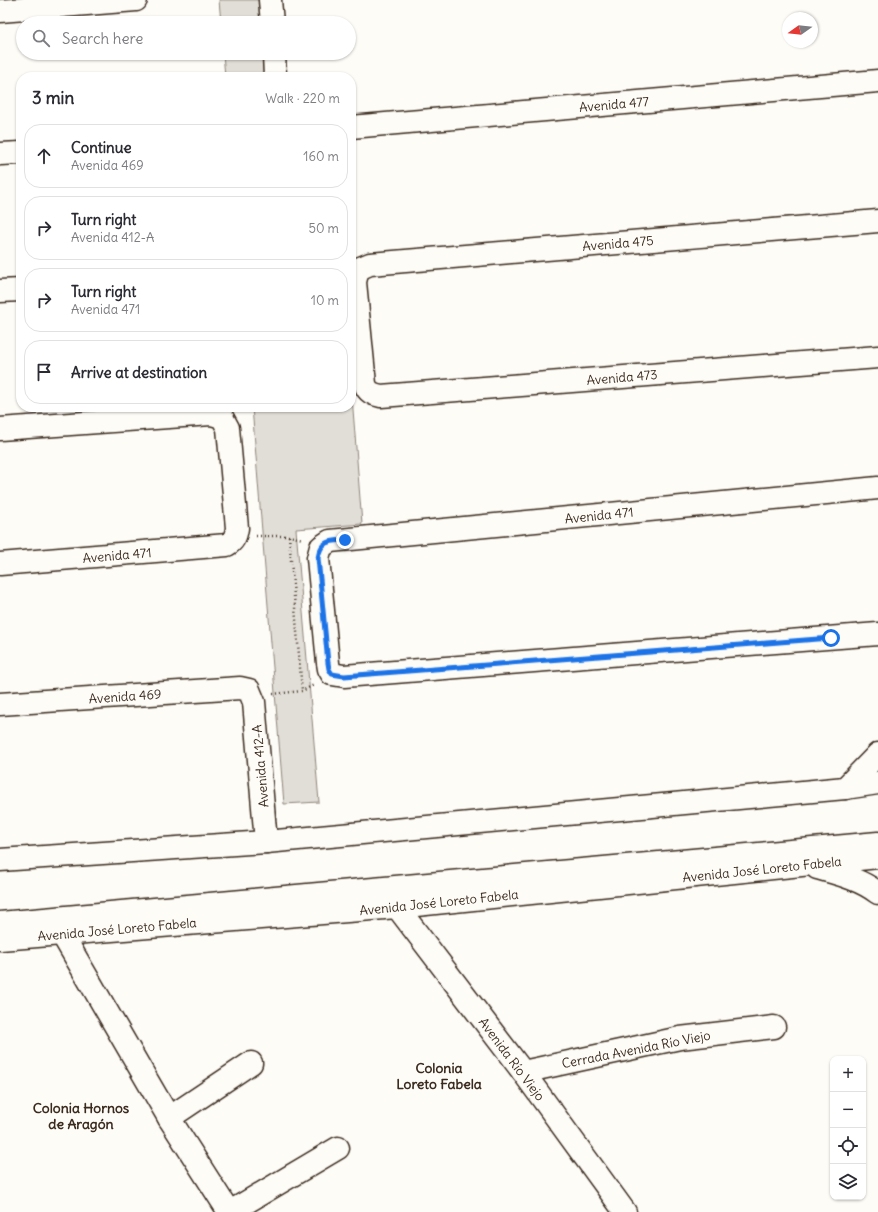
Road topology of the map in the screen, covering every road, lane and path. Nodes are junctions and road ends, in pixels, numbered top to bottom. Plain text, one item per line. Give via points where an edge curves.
1 (136, 0) edge
2 (270, 0) edge
3 (0, 11) edge
4 (271, 16) edge
5 (275, 60) edge
6 (276, 72) edge
7 (878, 81) edge
8 (356, 127) edge
9 (16, 153) edge
10 (0, 154) edge
11 (878, 221) edge
12 (356, 277) edge
13 (16, 290) edge
14 (0, 291) edge
15 (356, 293) edge
16 (878, 357) edge
17 (368, 391) joint
18 (0, 429) edge
19 (878, 488) edge
20 (289, 536) junction
21 (234, 539) junction
22 (321, 547) junction
23 (0, 564) edge
24 (878, 634) edge
25 (332, 674) junction
26 (302, 691) junction
27 (251, 693) junction
28 (0, 704) edge
29 (878, 754) edge
30 (878, 783) edge
31 (845, 788) junction
32 (266, 842) junction
33 (878, 843) edge
34 (878, 857) edge
35 (0, 860) edge
36 (806, 864) junction
37 (878, 893) edge
38 (397, 907) junction
39 (0, 923) edge
40 (62, 934) junction
41 (0, 939) edge
42 (774, 1027) dead end
43 (251, 1063) dead end
44 (523, 1072) junction
45 (169, 1118) junction
46 (338, 1148) dead end
47 (230, 1212) edge
48 (625, 1212) edge

1 - 3 street
2 - 4 street
5 - 6 street
7 - 8 street, Avenida 477
9 - 10 street
11 - 12 street, Avenida 475 via 370,264 358,268
13 - 14 street
15 - 17 street, Avenida 475 via 364,377
16 - 17 street, Avenida 473 via 381,396
18 - 21 street via 211,414 222,417 228,428 237,528
19 - 22 street, Avenida 471 via 330,542
20 - 21 path
20 - 22 path
20 - 26 path
21 - 23 street, Avenida 471 via 227,545 219,546
22 - 25 street via 318,558 328,663
24 - 25 street via 344,676
25 - 26 path
26 - 27 path
27 - 28 street, Avenida 469 via 240,688
27 - 32 street, Avenida 412-A
29 - 31 street
30 - 31 street
31 - 32 street
32 - 35 street
33 - 39 street
34 - 36 street, Avenida José Loreto Fabela
36 - 37 street via 848,877
36 - 38 street, Avenida José Loreto Fabela
38 - 40 street, Avenida José Loreto Fabela
38 - 44 street, Avenida Río Viejo
40 - 41 street, Avenida José Loreto Fabela
40 - 45 street
42 - 44 street, Cerrada Avenida Río Viejo via 680,1038
43 - 45 street
44 - 48 street, Avenida Río Viejo
45 - 47 street
46 - 47 street

